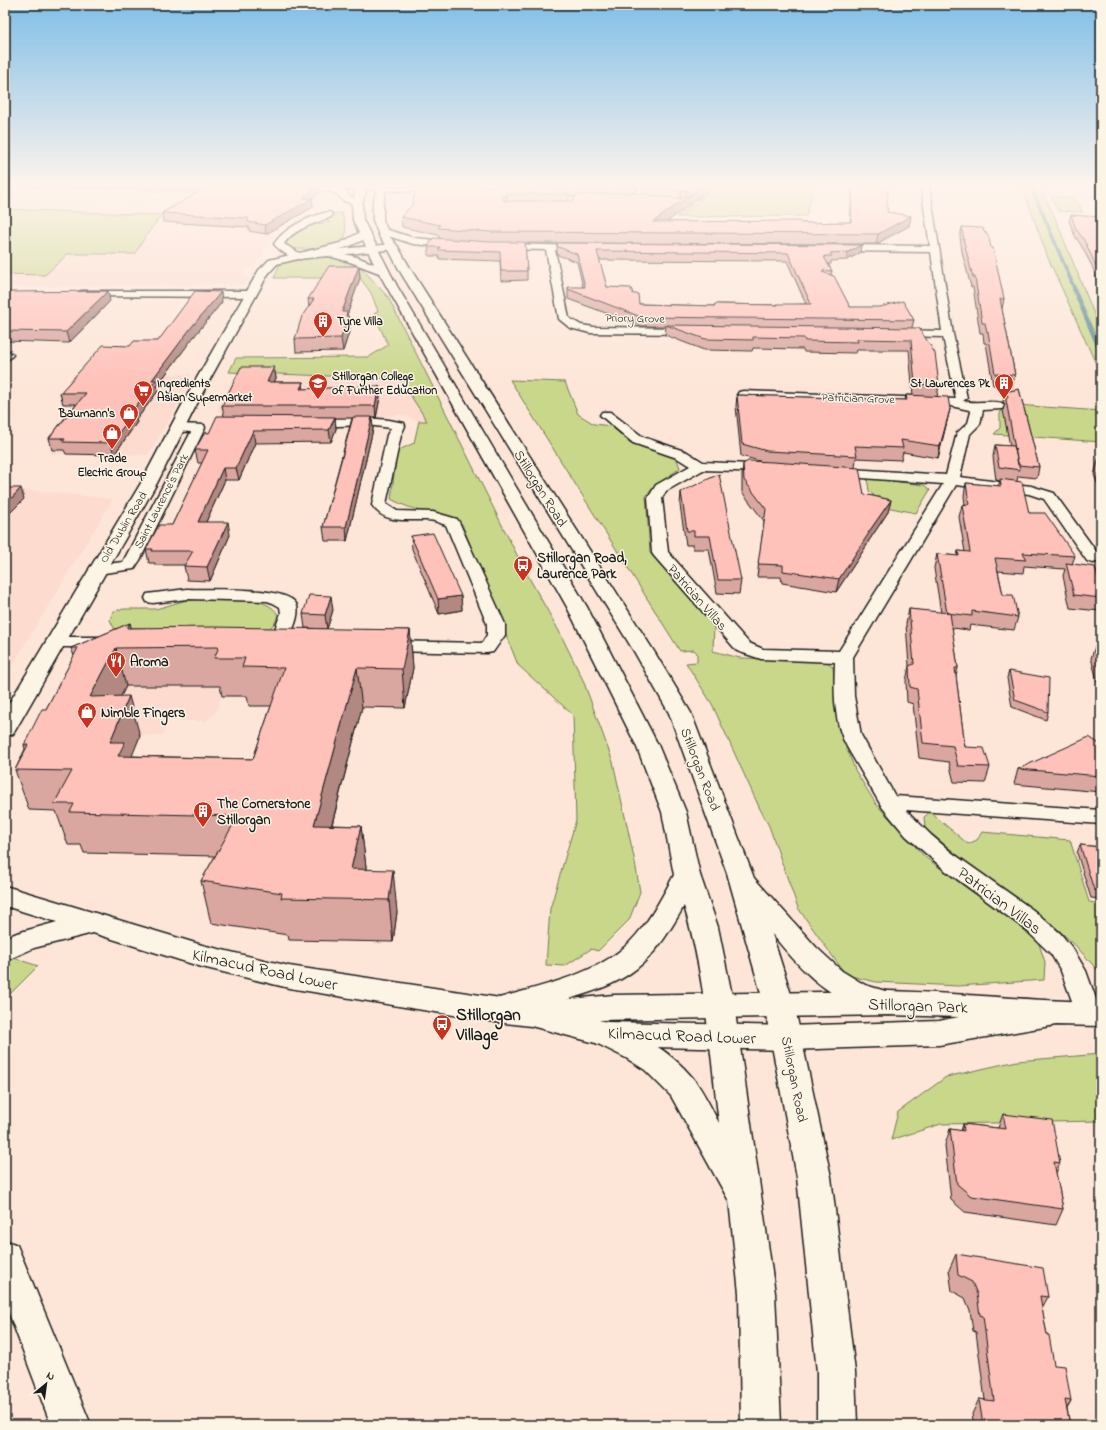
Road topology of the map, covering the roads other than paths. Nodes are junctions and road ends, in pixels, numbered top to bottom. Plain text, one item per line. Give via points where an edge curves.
1 (292, 253) edge
2 (312, 253) edge
3 (326, 253) joint
4 (383, 253) edge
5 (391, 253) edge
6 (551, 253) edge
7 (936, 253) edge
8 (299, 256) junction
9 (384, 272) junction
10 (75, 294) edge
11 (251, 294) junction
12 (705, 331) edge
13 (888, 333) edge
14 (948, 334) junction
15 (5, 353) edge
16 (5, 357) edge
17 (743, 395) edge
18 (961, 398) dead end
19 (998, 406) dead end
20 (973, 407) junction
21 (606, 414) dead end
22 (298, 423) edge
23 (177, 428) junction
24 (700, 466) junction
25 (780, 468) edge
26 (820, 471) edge
27 (952, 480) junction
28 (1093, 558) dead end
29 (97, 570) junction
30 (153, 598) dead end
31 (55, 642) junction
32 (127, 643) edge
33 (277, 645) edge
34 (371, 646) edge
35 (844, 657) junction
36 (5, 729) edge
37 (888, 802) junction
38 (1101, 817) edge
39 (687, 875) junction
40 (742, 880) junction
41 (5, 896) edge
42 (92, 923) junction
43 (5, 950) edge
44 (779, 1004) junction
45 (889, 1004) junction
46 (719, 1005) junction
47 (496, 1010) junction
48 (1056, 1013) junction
49 (531, 1014) junction
50 (1095, 1014) edge
51 (607, 1034) junction
52 (723, 1037) junction
53 (787, 1038) junction
54 (746, 1202) junction
55 (5, 1257) edge
56 (71, 1425) edge
57 (760, 1425) edge
58 (837, 1425) edge

1 - 8 street
2 - 8 main road
3 - 8 main road, Old Dublin Road
3 - 9 main road via 353,259
4 - 9 main road, Stillorgan Road
5 - 40 main road, Stillorgan Road via 407,273 680,713
6 - 12 street, Priory Grove via 564,319 569,325 594,330
7 - 14 street
8 - 11 main road, Old Dublin Road via 273,262 263,272
9 - 39 main road, Stillorgan Road via 577,607 647,745 674,812
10 - 11 street
11 - 23 main road, Old Dublin Road
13 - 14 street
14 - 18 street
15 - 16 street
17 - 20 street, Patrician Grove via 951,402
19 - 20 street, Patrician Grove
20 - 27 street, Patrician Villas via 977,411 974,424 964,433
21 - 24 street via 638,440 682,455
22 - 34 street via 368,422 398,426 379,505 384,512 398,516 434,516 452,522 496,624 496,636 487,648
23 - 29 main road, Old Dublin Road via 149,482
23 - 29 street, Saint Laurence's Park via 199,428 132,560 128,566
24 - 25 street
24 - 35 street, Patrician Villas via 661,488 656,498 660,553 743,647 761,654
26 - 27 street
27 - 28 street via 1031,490 1049,496
27 - 35 street, Patrician Villas
29 - 31 main road, Old Dublin Road
30 - 33 street via 187,594 267,596 280,599 288,605 289,613
31 - 32 street
31 - 36 main road, Old Dublin Road
35 - 37 street, Patrician Villas via 843,679 851,736
37 - 38 street
37 - 50 street, Patrician Villas via 939,854 1033,922 1056,944 1068,960
39 - 46 main road, Stillorgan Road via 704,927
39 - 47 main road via 675,899 648,940 624,965 593,980
40 - 44 main road, Stillorgan Road
40 - 45 main road via 826,973 845,988
41 - 42 main road, Kilmacud Road Lower
42 - 43 main road via 27,940
42 - 47 main road, Kilmacud Road Lower via 202,956 290,977
44 - 45 main road, Stillorgan Park
44 - 46 main road, Kilmacud Road Lower
44 - 53 main road, Stillorgan Road
45 - 48 main road, Stillorgan Park via 933,1004
46 - 49 main road, Kilmacud Road Lower via 614,1007
46 - 52 main road, Stillorgan Road
47 - 49 main road, Kilmacud Road Lower
48 - 50 main road, Stillorgan Park
48 - 53 main road, Stillorgan Park via 939,1033
49 - 51 main road, Kilmacud Road Lower
51 - 52 main road, Kilmacud Road Lower
51 - 54 main road via 656,1061 682,1087
52 - 53 main road, Kilmacud Road Lower
52 - 54 main road, Stillorgan Road
53 - 58 main road, Stillorgan Road via 814,1177 836,1372
54 - 57 main road, Stillorgan Road via 757,1293
55 - 56 main road

